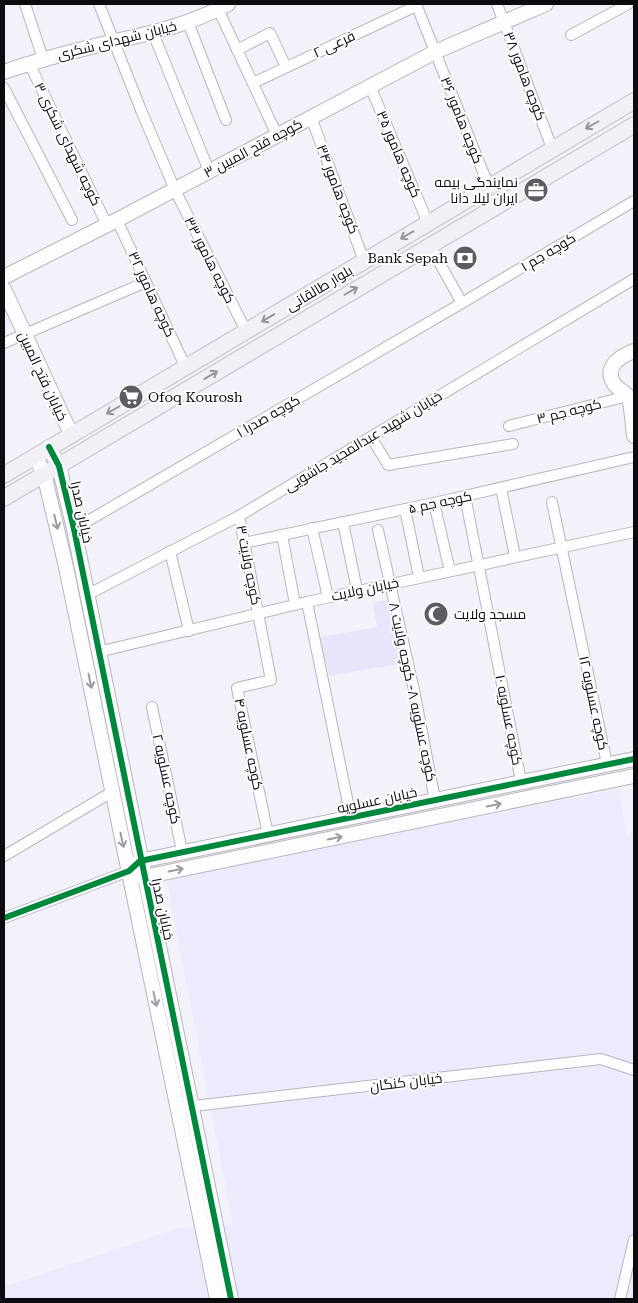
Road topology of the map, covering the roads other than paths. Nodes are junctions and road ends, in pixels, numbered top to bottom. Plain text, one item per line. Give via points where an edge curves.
1 (25, 4) edge
2 (99, 4) edge
3 (497, 4) edge
4 (546, 4) edge
5 (628, 4) edge
6 (416, 5) edge
7 (223, 7) edge
8 (188, 22) junction
9 (504, 22) junction
10 (153, 33) junction
11 (570, 35) dead end
12 (114, 42) junction
13 (237, 50) junction
14 (435, 52) junction
15 (36, 61) junction
16 (286, 67) junction
17 (4, 72) edge
18 (253, 83) junction
19 (370, 86) junction
20 (4, 88) edge
21 (634, 101) edge
22 (311, 117) junction
23 (226, 120) dead end
24 (634, 125) edge
25 (278, 135) junction
26 (552, 148) junction
27 (209, 171) junction
28 (489, 187) junction
29 (175, 190) junction
30 (634, 201) edge
31 (72, 220) dead end
32 (112, 222) junction
33 (428, 223) junction
34 (430, 246) junction
35 (364, 261) junction
36 (4, 277) edge
37 (634, 279) edge
38 (146, 282) junction
39 (4, 289) edge
40 (462, 303) junction
41 (246, 331) junction
42 (24, 335) junction
43 (4, 343) edge
44 (255, 349) junction
45 (634, 351) edge
46 (186, 368) junction
47 (628, 396) junction
48 (509, 426) dead end
49 (70, 434) junction
50 (634, 436) edge
51 (371, 437) junction
52 (513, 444) dead end
53 (50, 447) junction
54 (35, 456) junction
55 (634, 457) edge
56 (59, 466) junction
57 (44, 474) junction
58 (4, 475) edge
59 (501, 488) junction
60 (465, 496) junction
61 (4, 498) edge
62 (552, 502) dead end
63 (434, 503) junction
64 (405, 509) junction
65 (239, 516) junction
66 (343, 522) junction
67 (312, 528) junction
68 (74, 529) junction
69 (378, 530) dead end
70 (634, 532) edge
71 (282, 535) junction
72 (244, 543) junction
73 (562, 547) junction
74 (170, 551) junction
75 (516, 556) junction
76 (73, 565) junction
77 (480, 565) junction
78 (450, 570) junction
79 (419, 577) junction
80 (390, 584) junction
81 (357, 590) junction
82 (87, 595) junction
83 (328, 597) junction
84 (307, 602) junction
85 (296, 604) junction
86 (258, 614) junction
87 (188, 631) junction
88 (98, 652) junction
89 (271, 680) joint
90 (100, 699) junction
91 (152, 707) dead end
92 (634, 759) edge
93 (607, 764) junction
94 (634, 776) edge
95 (521, 781) junction
96 (112, 792) junction
97 (436, 800) junction
98 (351, 818) junction
99 (268, 834) junction
100 (182, 852) junction
101 (4, 856) edge
102 (140, 861) junction
103 (128, 871) junction
104 (144, 877) junction
105 (4, 918) edge
106 (634, 1070) edge
107 (184, 1107) junction
108 (634, 1240) edge
109 (619, 1298) edge
110 (217, 1299) edge
111 (231, 1299) edge

1 - 15 street, کوچه شهدای شکری ۳
2 - 12 street, کوچه هامور ۳۳
3 - 9 street, کوچه هامور ۳۸
4 - 9 street, کوچه فتح المبین ۳
5 - 11 street
6 - 14 street, کوچه هامور ۳۶
6 - 16 street, فرعی ۲
7 - 8 street, خیابان شهدای شکری
7 - 13 street
8 - 10 street, خیابان شهدای شکری
8 - 23 street
9 - 14 street, کوچه فتح المبین ۳
9 - 26 street, کوچه هامور ۳۸
10 - 12 street, خیابان شهدای شکری
10 - 27 street
12 - 15 street, خیابان شهدای شکری
12 - 29 street, کوچه هامور ۳۳
13 - 16 street via 270,33
13 - 18 street
14 - 19 street, کوچه فتح المبین ۳
14 - 28 street, کوچه هامور ۳۶
15 - 17 street, خیابان شهدای شکری
15 - 32 street, کوچه شهدای شکری ۳
16 - 18 street, فرعی ۲
18 - 25 street
19 - 22 street, کوچه فتح المبین ۳
19 - 33 street, کوچه هامور ۳۵
20 - 31 street
21 -> 26 main road, بلوار طالقانی
22 - 25 street, کوچه فتح المبین ۳
22 - 35 street, کوچه هامور ۳۴
24 - 34 main road, بلوار طالقانی
25 - 27 street, کوچه فتح المبین ۳
26 - 28 main road, بلوار طالقانی
27 - 29 street, کوچه فتح المبین ۳
28 - 33 main road, بلوار طالقانی
29 - 32 street, کوچه فتح المبین ۳
29 - 41 street, کوچه هامور ۳۳
30 - 40 street, کوچه جم ۱
32 - 36 street, کوچه فتح المبین ۳
32 - 38 street, کوچه هامور ۳۲
33 -> 35 main road, بلوار طالقانی
34 - 40 street
44 -> 34 main road, بلوار طالقانی
35 -> 41 main road, بلوار طالقانی
37 - 51 street, خیابان شهید عبدالمجید جاشویی
38 - 42 street
38 - 46 street, کوچه هامور ۳۲
39 - 42 street, خیابان فتح المبین
40 - 68 street, کوچه صدرا ۱
41 - 44 main road
41 - 46 main road, بلوار طالقانی
42 - 43 street
42 - 49 street, خیابان فتح المبین
56 -> 44 main road, بلوار طالقانی
45 - 47 street via 619,358 611,373 613,382
46 -> 49 main road, بلوار طالقانی
47 - 48 street, کوچه جم ۳
47 - 50 street
49 - 53 main road, بلوار طالقانی
51 - 52 street via 388,465
51 - 65 street, خیابان شهید عبدالمجید جاشویی
53 - 54 main road, بلوار طالقانی
53 - 56 street, خیابان صدرا
54 - 57 street, خیابان صدرا
54 - 58 main road, بلوار طالقانی
55 - 59 street, کوچه جم ۵
56 - 57 main road, بلوار طالقانی
56 - 68 street, خیابان صدرا
57 - 61 main road, بلوار طالقانی
57 -> 76 street, خیابان صدرا
59 - 60 street, کوچه جم ۵
59 - 75 street
60 - 63 street, کوچه جم ۵
60 - 77 street, کوچه عسلویه ۱۰
62 - 73 street, کوچه عسلویه ۱۲
63 - 64 street, کوچه جم ۵
63 - 78 street
64 - 66 street, کوچه جم ۵
64 - 79 street
65 - 72 street, کوچه ولایت ۳
65 - 74 street, خیابان شهید عبدالمجید جاشویی
66 - 67 street, کوچه جم ۵
66 - 81 street
67 - 71 street, کوچه جم ۵
67 - 83 street
68 - 76 street, خیابان صدرا
69 - 80 street, کوچه عسلویه ۸- کوچه ولایت ۸
70 - 73 street, خیابان ولایت
71 - 72 street, کوچه جم ۵
71 - 85 street
72 - 86 street, کوچه ولایت ۳
73 - 75 street, خیابان ولایت
73 - 93 street, کوچه عسلویه ۱۲
74 - 82 street, خیابان شهید عبدالمجید جاشویی
74 - 87 street
75 - 77 street, خیابان ولایت
76 - 82 street, خیابان صدرا
76 -> 90 street, خیابان صدرا
77 - 78 street, خیابان ولایت
77 - 95 street, کوچه عسلویه ۱۰
78 - 79 street, خیابان ولایت
79 - 80 street, خیابان ولایت
80 - 81 street, خیابان ولایت
80 - 97 street, کوچه عسلویه ۸- کوچه ولایت ۸
81 - 83 street, خیابان ولایت
82 - 88 street, خیابان صدرا
83 - 84 street, خیابان ولایت
84 - 85 street, خیابان ولایت
84 - 98 street
85 - 86 street, خیابان ولایت
86 - 87 street, خیابان ولایت
86 - 89 street, کوچه ولایت ۳
87 - 88 street, خیابان ولایت
88 - 90 street, خیابان صدرا
89 - 99 street, کوچه عسلویه ۴ via 237,688
90 - 96 street, خیابان صدرا
90 - 102 street, خیابان صدرا
91 - 100 street, کوچه عسلویه ۲
92 - 93 street, خیابان عسلویه
93 - 95 street, خیابان عسلویه
104 -> 94 street, خیابان عسلویه
95 - 97 street, خیابان عسلویه
96 - 101 street
96 -> 103 street, خیابان صدرا
97 - 98 street, خیابان عسلویه
98 - 99 street, خیابان عسلویه
99 - 100 street, خیابان عسلویه
100 - 102 street, خیابان عسلویه
102 - 103 street, خیابان عسلویه
102 - 104 street, خیابان صدرا
103 - 104 street
103 - 105 street
103 -> 107 street, خیابان صدرا
104 - 107 street, خیابان صدرا
106 - 107 street, خیابان کنگان via 601,1059
107 - 110 street, خیابان صدرا
107 - 111 street, خیابان صدرا
108 - 109 street

